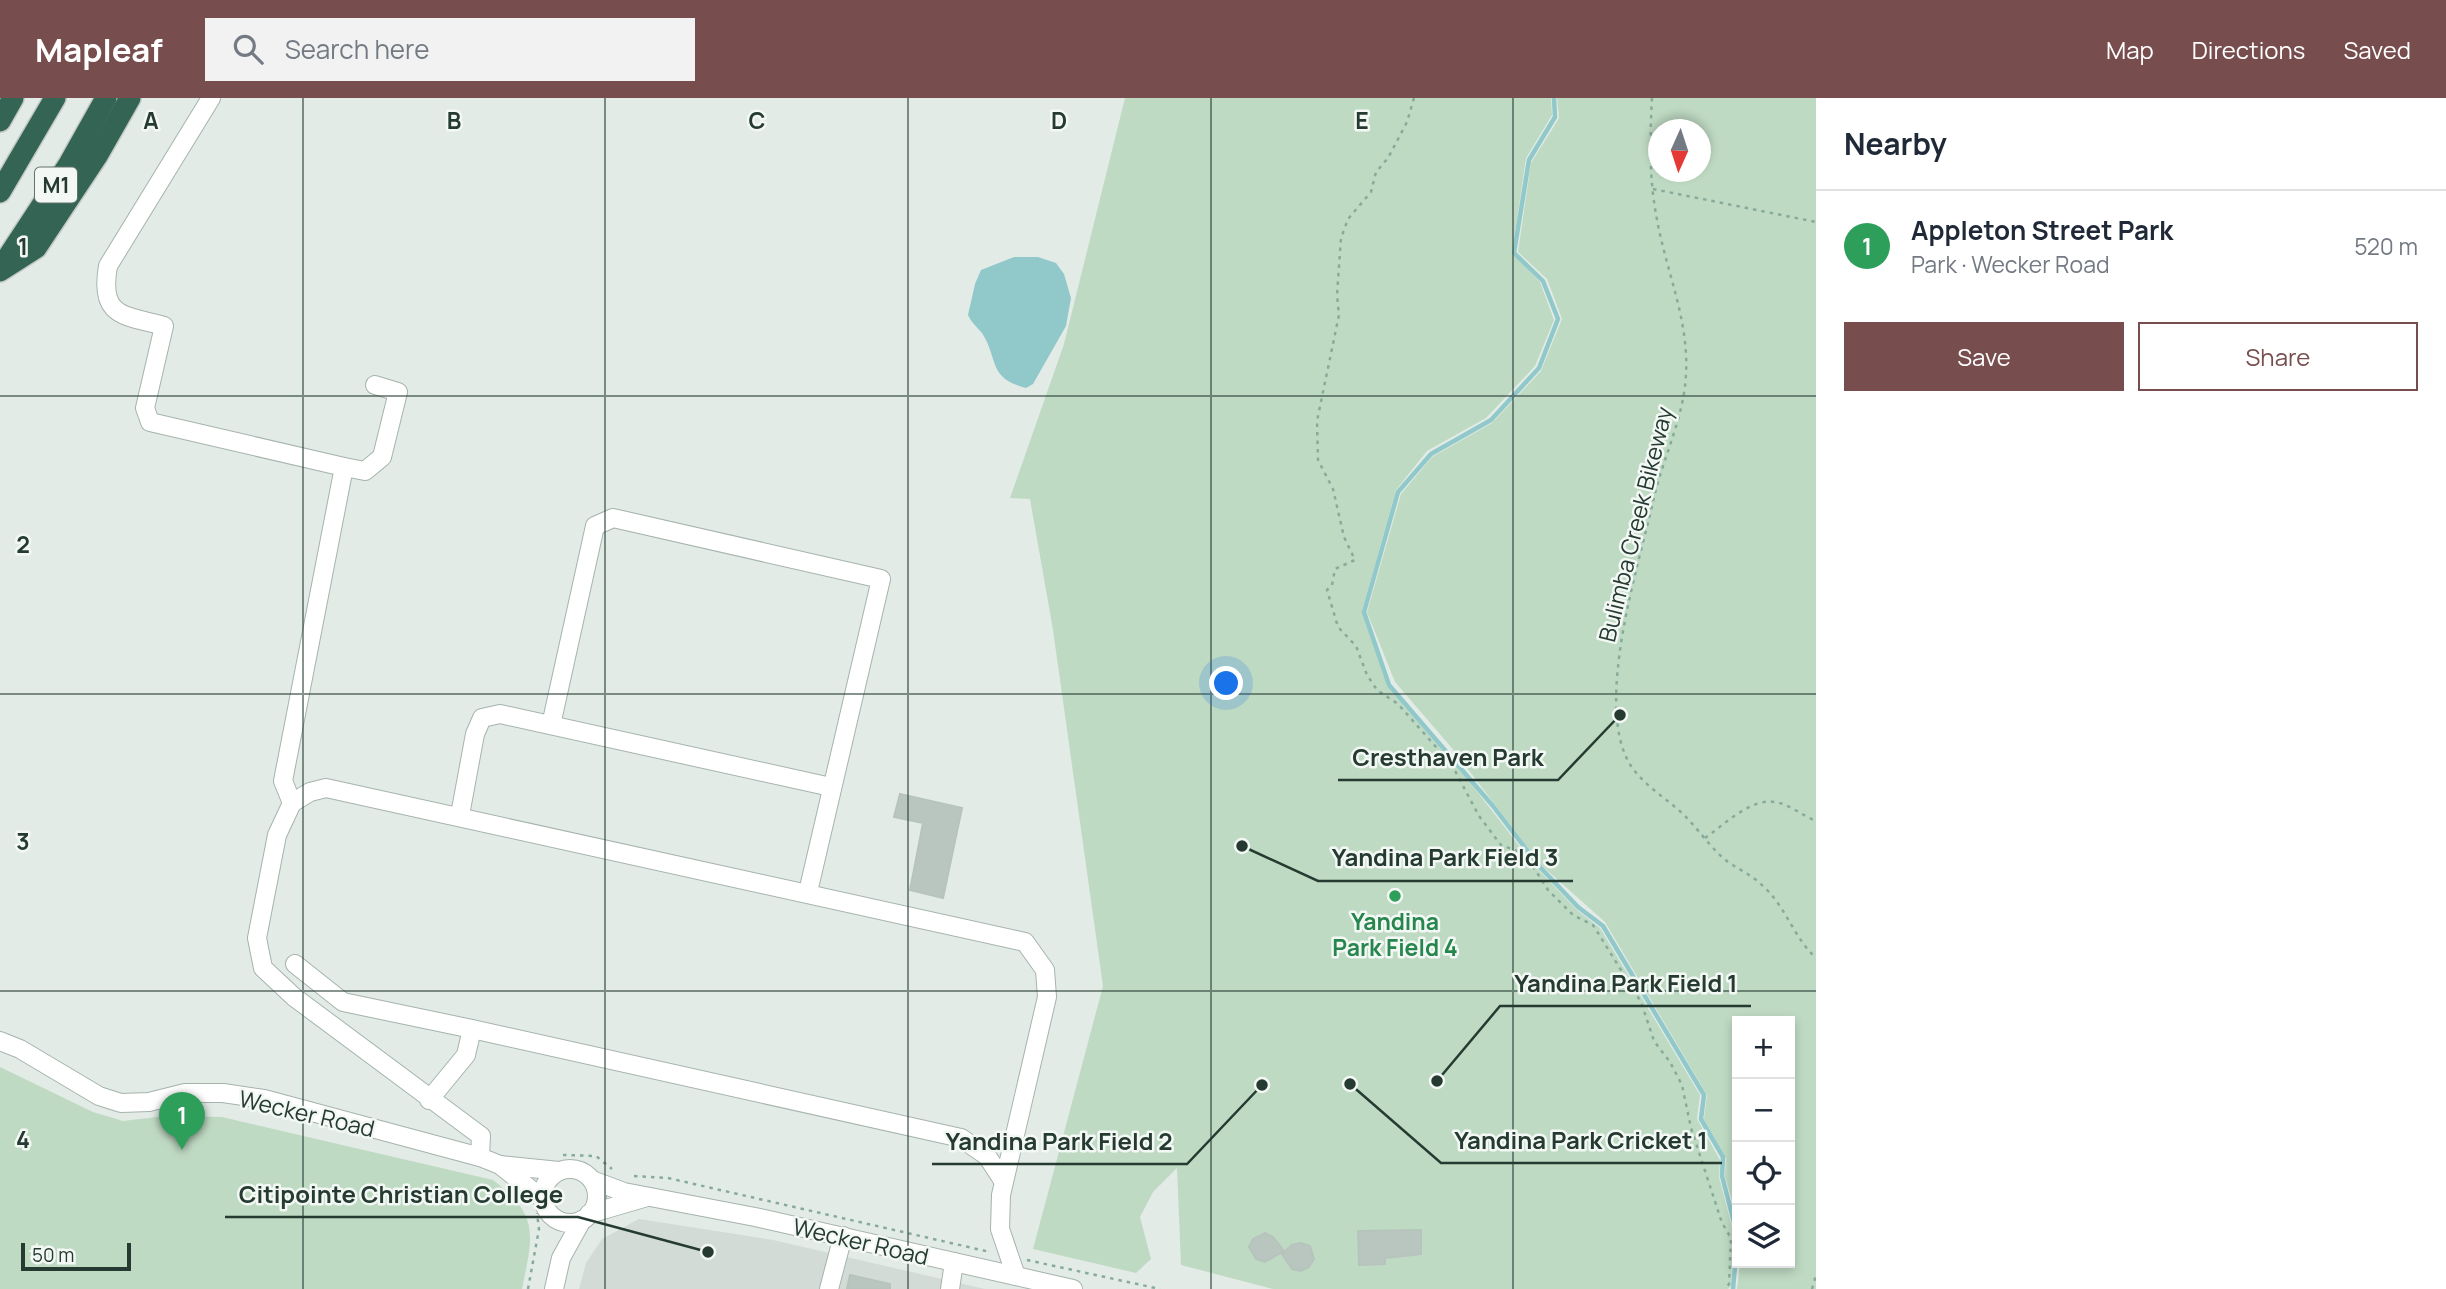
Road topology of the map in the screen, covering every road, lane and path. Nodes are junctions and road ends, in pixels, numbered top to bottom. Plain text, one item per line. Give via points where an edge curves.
1 (13, 98) edge
2 (55, 98) edge
3 (106, 98) edge
4 (131, 98) edge
5 (211, 98) edge
6 (1414, 98) edge
7 (1652, 98) edge
8 (0, 121) edge
9 (1653, 189) junction
10 (0, 192) edge
11 (1816, 222) edge
12 (0, 270) edge
13 (375, 385) dead end
14 (344, 467) junction
15 (551, 725) junction
16 (831, 787) junction
17 (292, 803) junction
18 (460, 815) junction
19 (1816, 821) edge
20 (1705, 838) junction
21 (808, 892) junction
22 (1816, 958) edge
23 (295, 964) dead end
24 (472, 1029) junction
25 (0, 1041) edge
26 (429, 1100) junction
27 (480, 1157) junction
28 (500, 1165) junction
29 (559, 1171) junction
30 (592, 1180) junction
31 (1004, 1181) junction
32 (647, 1197) junction
33 (547, 1207) junction
34 (585, 1217) junction
35 (842, 1236) junction
36 (536, 1247) dead end
37 (561, 1258) junction
38 (954, 1262) junction
39 (1816, 1275) edge
40 (1016, 1276) junction
41 (528, 1289) edge
42 (554, 1289) edge
43 (829, 1289) edge
44 (950, 1289) edge
45 (1073, 1289) edge
46 (1724, 1289) edge
47 (1812, 1289) edge

1 - 8 highway
2 - 10 highway, M1
3 - 12 highway, M1
4 - 12 highway via 36,248
5 - 14 street via 108,266 104,288 110,305 124,317 164,326 145,408 150,422
6 - 46 path via 1407,122 1376,172 1371,192 1348,219 1341,238 1339,315 1317,421 1318,460 1334,489 1344,537 1355,560 1335,569 1327,590 1338,626 1356,646 1377,690 1398,704 1452,765 1479,816 1501,845 1525,854 1548,890 1573,915 1593,925 1641,1002 1654,1041 1682,1085 1721,1223 1731,1238 1729,1284
7 - 9 path, Bulimba Creek Bikeway
9 - 11 path
9 - 20 path, Bulimba Creek Bikeway via 1679,301 1687,349 1686,379 1656,486 1628,615 1616,710 1622,748 1631,765
13 - 14 street via 398,392 382,457 365,471
14 - 17 street via 283,780
15 - 16 street
15 - 16 street via 595,526 613,518 881,579
15 - 18 street via 500,714 482,718
16 - 21 street
17 - 18 street via 326,788
17 - 26 street via 277,835 257,938 263,968 294,998
18 - 21 street
19 - 20 path via 1775,802 1764,802
20 - 22 path, Bulimba Creek Bikeway via 1777,900
21 - 31 street via 1025,942 1045,970 1047,997
23 - 24 street via 343,1002
24 - 26 street via 466,1055
24 - 31 street via 961,1138 987,1156
25 - 27 street, Wecker Road via 99,1096 121,1103 186,1093 264,1099
26 - 27 street via 481,1136
27 - 28 street, Wecker Road
28 - 29 street, Wecker Road
28 - 33 street, Wecker Road
29 - 30 street, Wecker Road via 577,1170
29 - 33 street via 546,1183
30 - 32 street, Wecker Road
30 - 34 street via 597,1198
31 - 40 street via 1000,1229
32 - 34 street, Wecker Road
32 - 35 street, Wecker Road
33 - 34 street, Wecker Road via 565,1222
33 - 37 street
34 - 37 street
35 - 38 street, Wecker Road
35 - 43 street
36 - 41 path
37 - 42 street
38 - 40 street, Wecker Road
38 - 44 street
39 - 47 path
40 - 45 street, Wecker Road

